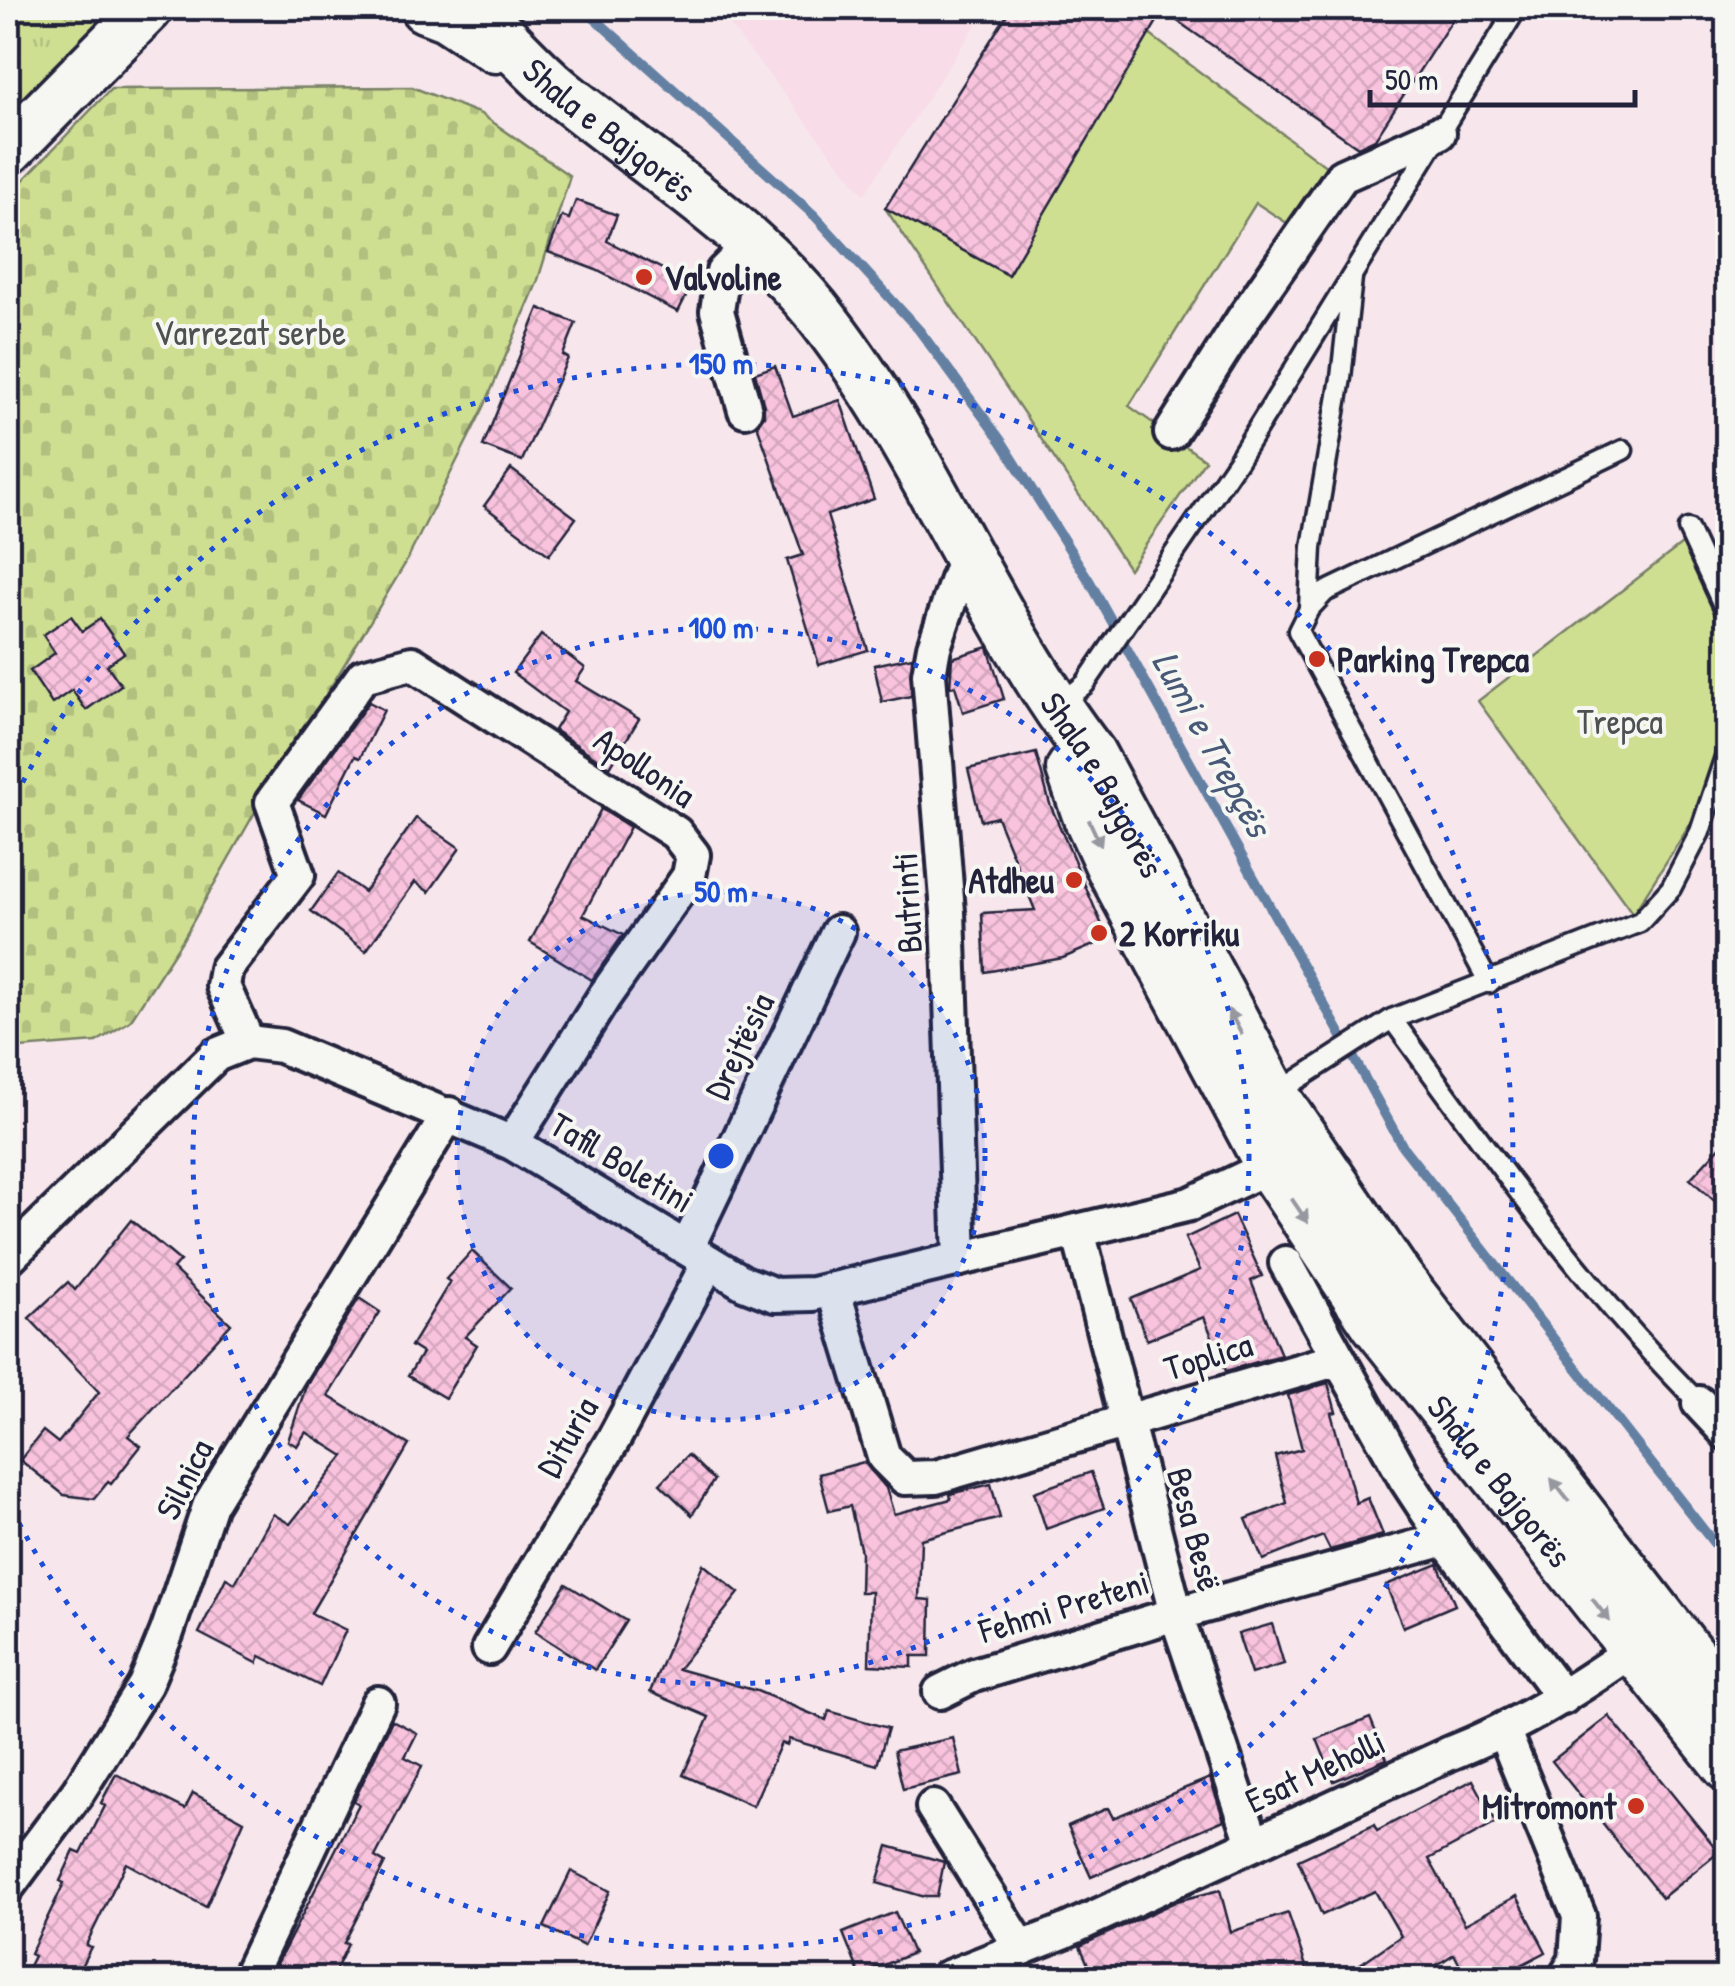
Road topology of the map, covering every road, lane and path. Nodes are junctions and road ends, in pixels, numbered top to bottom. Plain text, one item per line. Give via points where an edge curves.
1 (148, 8) edge
2 (424, 8) edge
3 (474, 8) edge
4 (1517, 8) edge
5 (557, 89) junction
6 (1439, 133) junction
7 (8, 150) edge
8 (751, 244) junction
9 (1352, 274) junction
10 (745, 410) dead end
11 (1170, 433) dead end
12 (1623, 450) dead end
13 (1688, 528) dead end
14 (967, 550) junction
15 (1309, 609) junction
16 (1728, 616) edge
17 (1070, 696) junction
18 (1728, 748) edge
19 (838, 932) dead end
20 (1489, 983) junction
21 (1392, 1018) junction
22 (248, 1042) junction
23 (1276, 1093) junction
24 (450, 1114) junction
25 (512, 1143) junction
26 (1270, 1166) junction
27 (1078, 1231) junction
28 (698, 1255) junction
29 (8, 1258) edge
30 (960, 1258) junction
31 (1286, 1263) dead end
32 (833, 1290) junction
33 (1339, 1359) junction
34 (1699, 1403) joint
35 (1126, 1423) junction
36 (1728, 1434) edge
37 (1445, 1540) junction
38 (1176, 1614) junction
39 (488, 1648) dead end
40 (1633, 1650) junction
41 (940, 1692) dead end
42 (1563, 1698) junction
43 (378, 1703) dead end
44 (1728, 1704) edge
45 (1504, 1732) junction
46 (1728, 1767) edge
47 (932, 1807) dead end
48 (1253, 1843) junction
49 (8, 1886) edge
50 (1022, 1948) junction
51 (248, 1978) edge
52 (946, 1978) edge
53 (1566, 1978) edge

1 - 7 main road
2 - 5 main road
3 - 5 main road, Shala e Bajgorës
4 - 6 lane
5 - 8 main road, Shala e Bajgorës
6 - 9 lane
6 - 11 street via 1342,176
8 - 10 street via 723,272 717,311
8 - 14 main road, Shala e Bajgorës via 814,308 892,422
9 - 15 lane
9 - 17 lane via 1238,460
12 - 15 lane via 1325,592
13 - 16 lane
14 - 17 main road, Shala e Bajgorës
14 - 30 street, Butrinti via 930,674 948,912
15 - 20 lane via 1298,631
17 - 23 main road, Shala e Bajgorës via 1091,754
18 - 20 lane via 1700,832 1671,888 1640,922
19 - 28 street, Drejtësia
20 - 21 lane
21 - 23 lane
21 - 34 lane via 1543,1227 1637,1341
22 - 24 street, Tafil Boletini via 281,1046
22 - 25 street, Apollonia via 223,986 226,969 298,875 272,802 362,676 412,663 676,833 692,854 689,876
22 - 29 street via 216,1055
23 - 26 main road, Shala e Bajgorës
44 -> 23 main road, Shala e Bajgorës via 1399,1280
24 - 25 street, Tafil Boletini
24 - 49 street, Silnica via 210,1504 145,1685
25 - 28 street, Tafil Boletini
26 - 27 street, Tafil Boletini via 1190,1204
26 -> 40 main road, Shala e Bajgorës via 1375,1323
27 - 30 street, Tafil Boletini
27 - 35 street, Besa Besë
28 - 32 street, Tafil Boletini via 776,1295
28 - 39 street, Dituria via 616,1435
30 - 32 street, Tafil Boletini
31 - 33 street
32 - 35 street, Toplica via 884,1458 904,1478 936,1476
33 - 35 street, Toplica
33 - 37 street
34 - 36 street
35 - 38 street, Besa Besë
37 - 38 street, Fehmi Preteni
37 - 42 street
38 - 41 street, Fehmi Preteni via 974,1675
38 - 48 street, Besa Besë
40 - 42 street, Esat Meholli
40 - 46 main road, Shala e Bajgorës
42 - 45 street, Esat Meholli
43 - 51 street
45 - 48 street, Esat Meholli
45 - 53 street via 1579,1916 1576,1960
47 - 50 street
48 - 50 street, Esat Meholli
50 - 52 street, Esat Meholli

